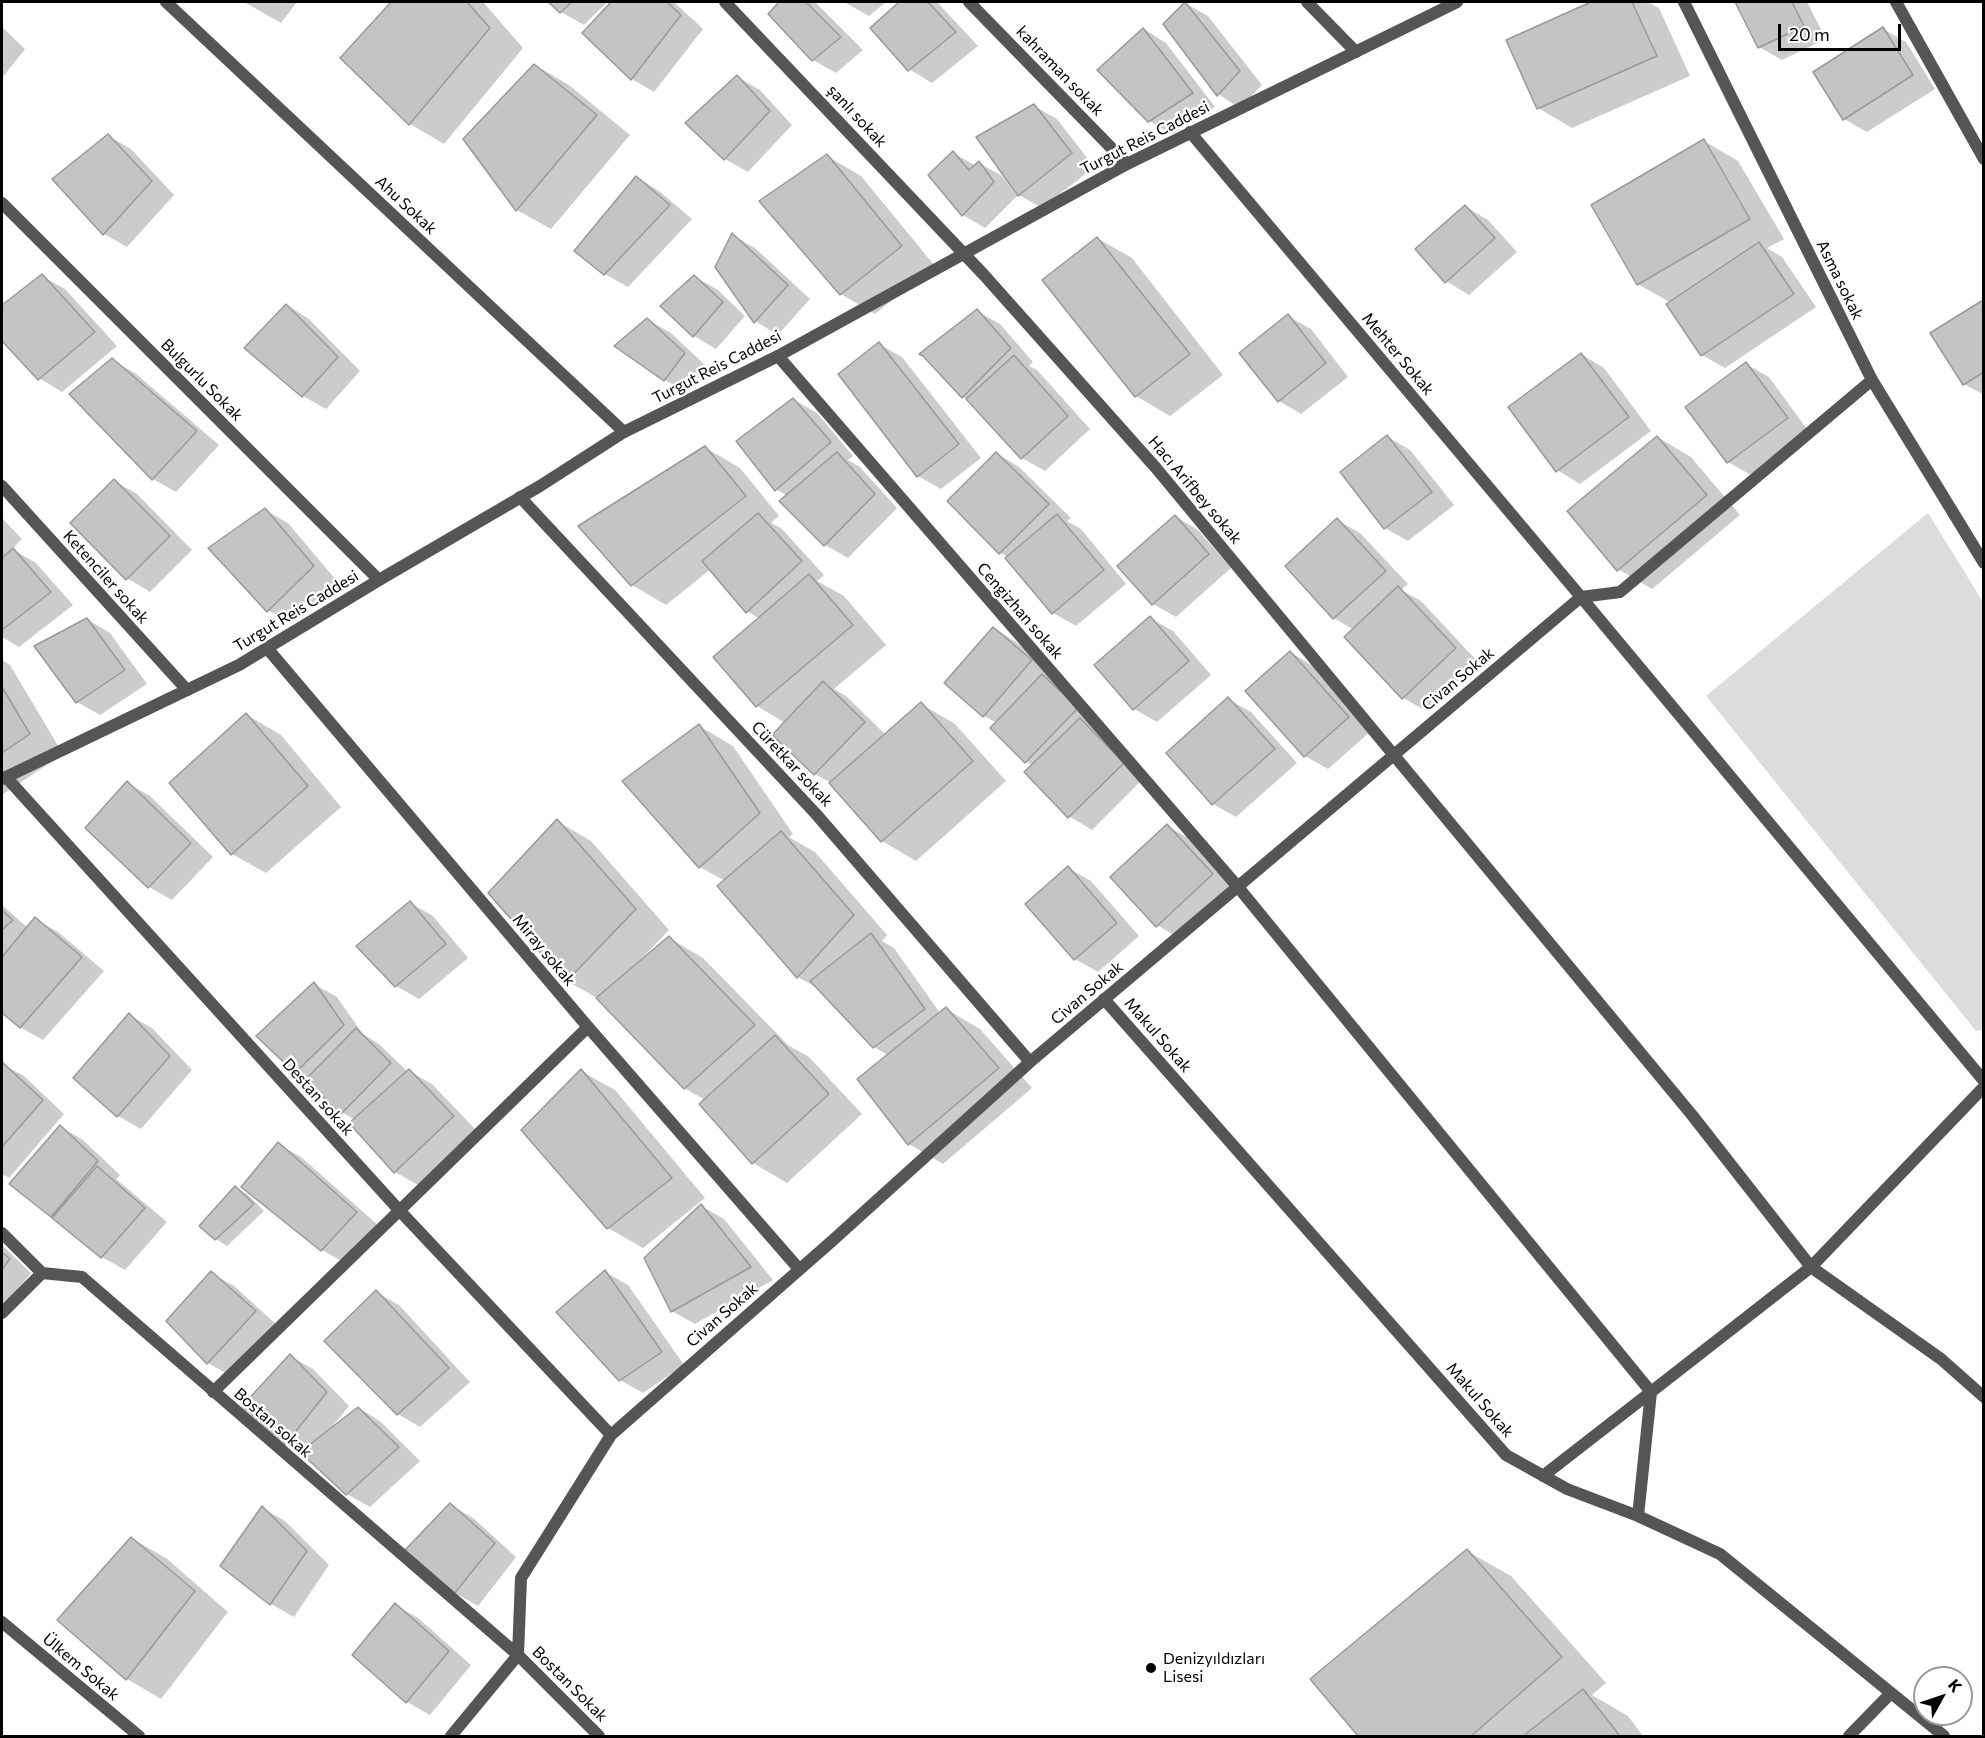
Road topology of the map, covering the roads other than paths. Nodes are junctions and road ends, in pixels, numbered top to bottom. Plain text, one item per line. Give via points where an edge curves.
1 (166, 2) edge
2 (725, 2) edge
3 (969, 2) edge
4 (1307, 2) edge
5 (1452, 2) edge
6 (1684, 2) edge
7 (1896, 2) edge
8 (1356, 52) junction
9 (1190, 132) junction
10 (1983, 159) edge
11 (1127, 164) junction
12 (2, 203) edge
13 (964, 253) junction
14 (778, 356) junction
15 (1872, 380) junction
16 (624, 432) junction
17 (2, 486) edge
18 (520, 497) junction
19 (1983, 563) edge
20 (379, 580) junction
21 (1581, 597) junction
22 (267, 648) junction
23 (187, 690) junction
24 (1394, 754) junction
25 (4, 778) edge
26 (1238, 887) junction
27 (1104, 999) junction
28 (588, 1027) junction
29 (1030, 1062) junction
30 (1983, 1081) edge
31 (1983, 1087) edge
32 (399, 1210) junction
33 (2, 1233) edge
34 (1811, 1267) junction
35 (799, 1269) junction
36 (42, 1273) junction
37 (2, 1313) edge
38 (213, 1392) junction
39 (1651, 1392) junction
40 (1983, 1397) edge
41 (611, 1435) junction
42 (1543, 1476) junction
43 (1638, 1516) junction
44 (2, 1622) edge
45 (518, 1655) junction
46 (1891, 1693) junction
47 (139, 1737) edge
48 (451, 1737) edge
49 (599, 1737) edge
50 (1849, 1737) edge
51 (1944, 1737) edge

1 - 16 street, Ahu Sokak
2 - 13 street, şanlı sokak
3 - 11 street, kahraman sokak
4 - 8 street
5 - 8 street, Turgut Reis Caddesi
6 - 15 street, Asma sokak
7 - 10 street
8 - 9 street, Turgut Reis Caddesi
9 - 11 street, Turgut Reis Caddesi
9 - 21 street, Mehter Sokak
11 - 13 street, Turgut Reis Caddesi
12 - 20 street, Bulgurlu Sokak
13 - 14 street, Turgut Reis Caddesi
13 - 24 street, Hacı Arifbey sokak via 1156,468
14 - 16 street, Turgut Reis Caddesi
14 - 26 street, Cengizhan sokak
15 - 19 street, Asma sokak
15 - 21 street via 1620,592
16 - 18 street, Turgut Reis Caddesi
17 - 23 street, Ketenciler sokak
18 - 20 street, Turgut Reis Caddesi
18 - 29 street, Cüretkar sokak via 816,814
20 - 22 street, Turgut Reis Caddesi
21 - 24 street, Civan Sokak
21 - 30 street, Mehter Sokak
22 - 23 street, Turgut Reis Caddesi
22 - 28 street, Miray sokak
23 - 25 street, Turgut Reis Caddesi
24 - 26 street, Civan Sokak
24 - 34 street, Hacı Arifbey sokak via 1692,1115
25 - 32 street, Destan sokak
26 - 27 street, Civan Sokak
26 - 39 street, Cengizhan sokak
27 - 29 street, Civan Sokak
27 - 42 street, Makul Sokak via 1506,1455
28 - 32 street
28 - 35 street, Miray sokak
29 - 35 street, Civan Sokak
31 - 34 street
32 - 38 street
32 - 41 street, Destan sokak
33 - 36 street
34 - 39 street
34 - 40 street, Hacı Arifbey sokak via 1941,1359
35 - 41 street, Civan Sokak
36 - 37 street
36 - 38 street, Bostan sokak via 82,1277
38 - 45 street, Bostan sokak
39 - 42 street
39 - 43 street
41 - 45 street, Civan Sokak via 521,1578
42 - 43 street, Makul Sokak
43 - 46 street, Makul Sokak via 1720,1554
44 - 47 street, Ülkem Sokak
45 - 48 street
45 - 49 street, Bostan Sokak
46 - 50 street
46 - 51 street, Makul Sokak

